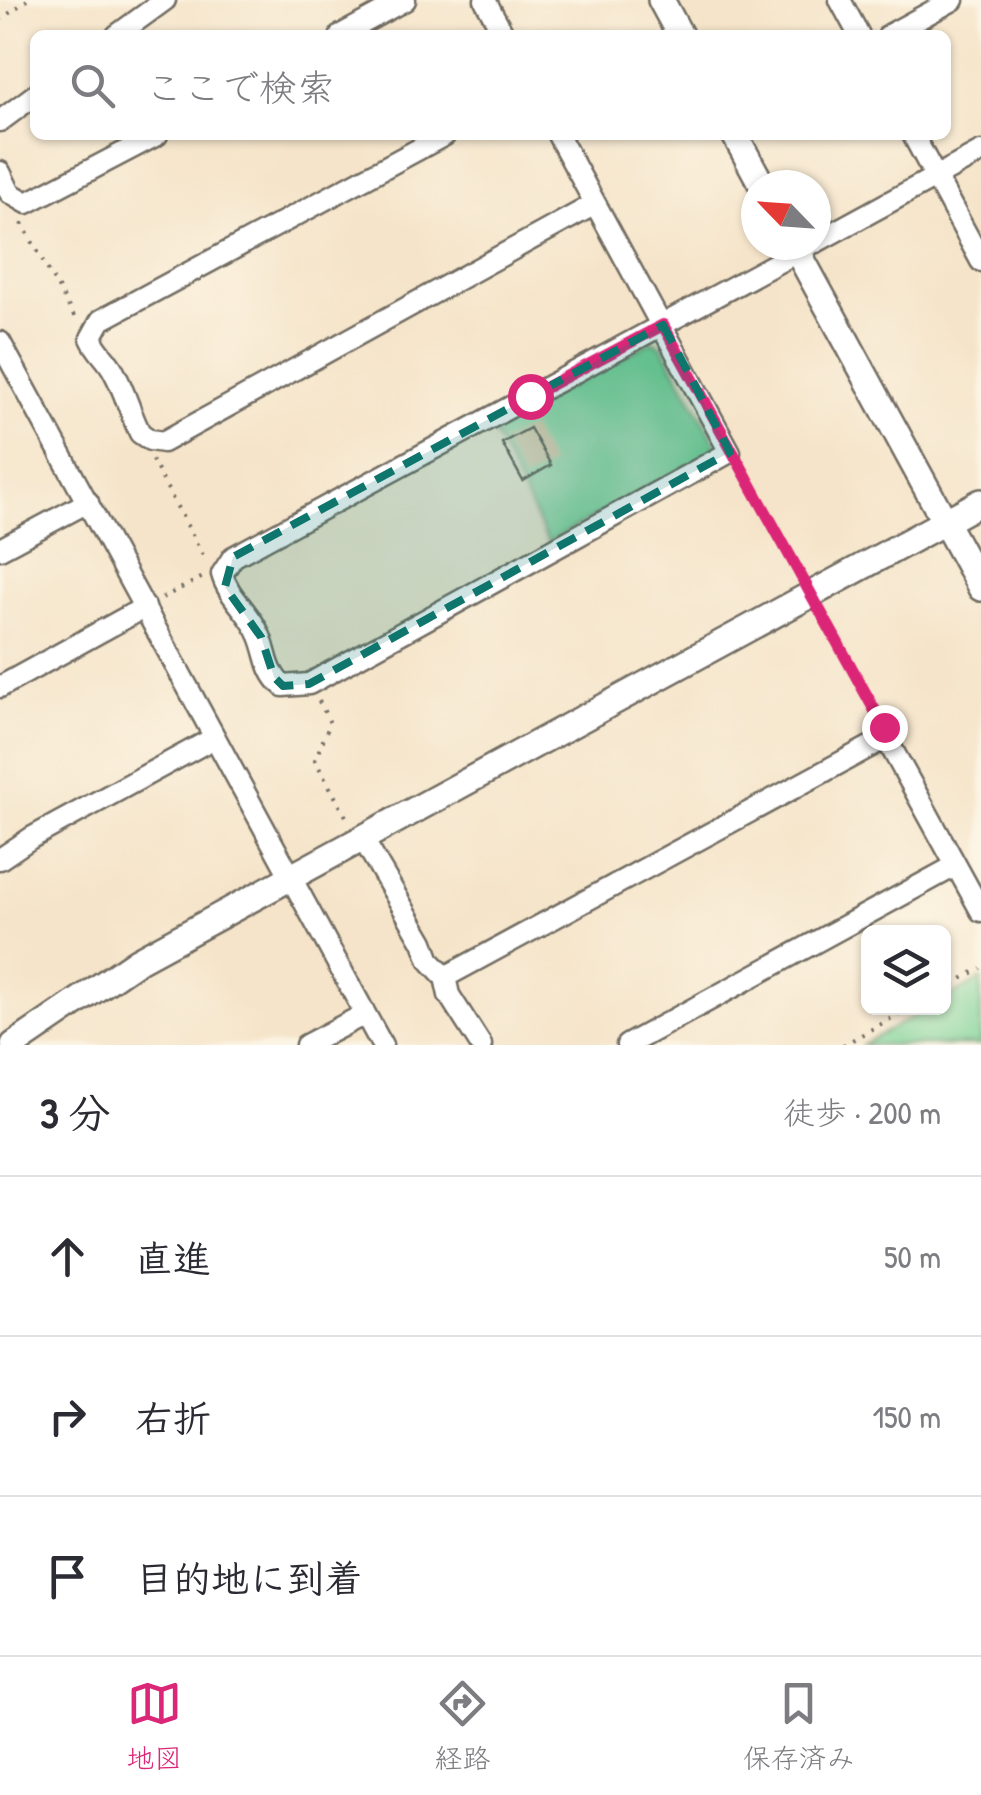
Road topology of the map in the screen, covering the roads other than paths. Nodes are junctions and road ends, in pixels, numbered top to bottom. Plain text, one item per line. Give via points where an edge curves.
1 (165, 0) edge
2 (405, 0) edge
3 (485, 0) edge
4 (660, 0) edge
5 (840, 0) edge
6 (953, 0) edge
7 (124, 30) edge
8 (350, 30) edge
9 (501, 30) edge
10 (677, 30) edge
11 (857, 30) edge
12 (898, 30) edge
13 (30, 99) edge
14 (0, 121) edge
15 (148, 140) edge
16 (436, 140) edge
17 (561, 140) edge
18 (738, 140) edge
19 (916, 140) edge
20 (981, 152) edge
21 (754, 170) edge
22 (0, 172) edge
23 (936, 177) junction
24 (595, 204) junction
25 (831, 232) edge
26 (780, 260) edge
27 (812, 260) edge
28 (981, 261) edge
29 (663, 325) junction
30 (0, 342) edge
31 (88, 502) junction
32 (981, 502) edge
33 (945, 522) junction
34 (0, 549) edge
35 (981, 588) edge
36 (145, 607) junction
37 (0, 687) edge
38 (214, 738) junction
39 (363, 838) junction
40 (0, 860) edge
41 (956, 866) junction
42 (290, 877) junction
43 (981, 911) edge
44 (445, 977) junction
45 (364, 1014) junction
46 (14, 1045) edge
47 (306, 1045) edge
48 (382, 1045) edge
49 (481, 1045) edge
50 (627, 1045) edge

1 - 7 street
2 - 8 street
3 - 9 street
4 - 10 street
5 - 11 street
6 - 12 street
13 - 14 street
15 - 22 street via 27,203 10,193
16 - 24 street via 100,320 90,338 111,365 140,434 164,442
17 - 24 street
18 - 21 street
19 - 23 street
20 - 23 street
23 - 25 street
23 - 28 street
24 - 29 street
26 - 29 street
27 - 33 street
29 - 29 street via 227,562 226,586 261,637 274,678 283,686 309,684 730,452
30 - 31 street
31 - 34 street
31 - 36 street
32 - 33 street
33 - 35 street
33 - 39 street
36 - 37 street
36 - 38 street
38 - 40 street
38 - 42 street
39 - 42 street
39 - 44 street
41 - 43 street
41 - 44 street via 886,738
41 - 50 street
42 - 45 street
42 - 46 street via 137,962
44 - 49 street
45 - 47 street
45 - 48 street

